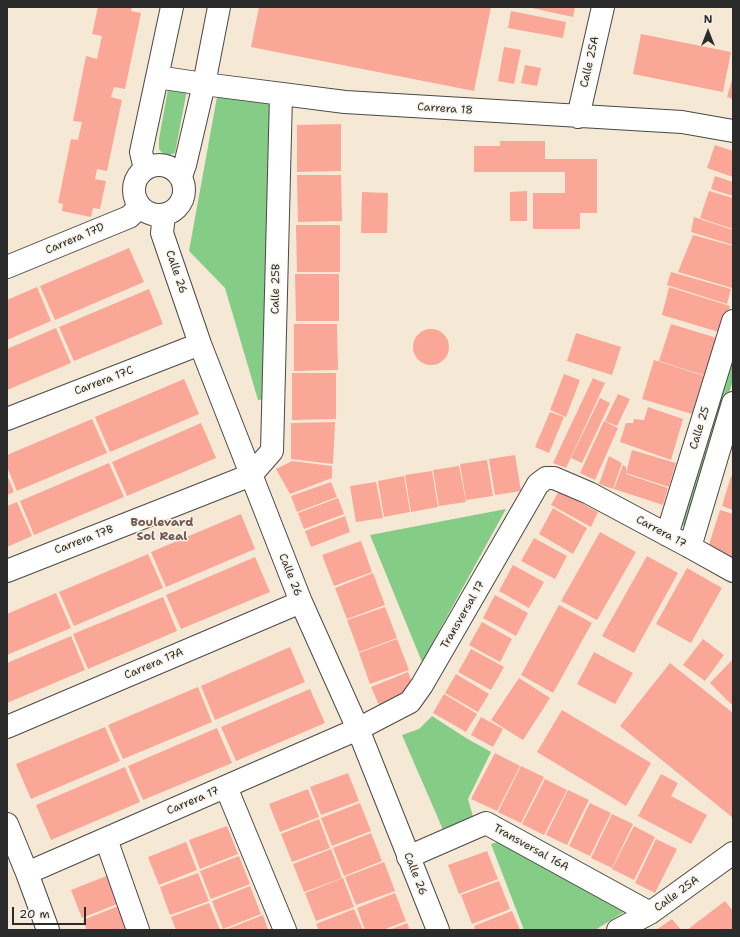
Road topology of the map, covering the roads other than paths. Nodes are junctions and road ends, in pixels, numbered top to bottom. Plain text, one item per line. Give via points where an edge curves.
1 (172, 7) edge
2 (219, 7) edge
3 (602, 7) edge
4 (157, 77) junction
5 (204, 84) junction
6 (281, 95) junction
7 (578, 117) junction
8 (733, 131) edge
9 (145, 169) junction
10 (181, 176) junction
11 (140, 207) junction
12 (164, 215) junction
13 (7, 267) edge
14 (733, 321) edge
15 (200, 344) junction
16 (733, 403) edge
17 (7, 418) edge
18 (251, 475) junction
19 (546, 478) joint
20 (667, 535) junction
21 (690, 547) junction
22 (7, 571) edge
23 (733, 571) edge
24 (301, 602) junction
25 (7, 727) edge
26 (358, 729) junction
27 (226, 787) junction
28 (7, 824) edge
29 (106, 839) junction
30 (733, 853) edge
31 (408, 857) junction
32 (27, 873) junction
33 (650, 913) junction
34 (48, 930) edge
35 (138, 930) edge
36 (285, 930) edge
37 (438, 930) edge
38 (618, 930) edge

1 - 4 street
2 - 5 street
3 - 7 street, Calle 25A
4 - 5 street, Carrera 18
4 - 9 street via 141,152
5 - 6 street, Carrera 18
5 - 10 street via 186,165
6 - 7 street, Carrera 18 via 345,102
6 - 18 street, Calle 25B via 272,451
7 - 8 street, Carrera 18 via 682,122
9 - 10 street via 160,164 175,170
9 - 11 street via 134,183
10 - 12 street via 185,192 183,199 179,206
11 - 12 street via 155,215
11 - 13 street, Carrera 17D via 129,217
12 - 15 street, Calle 26 via 162,233
14 - 20 street, Calle 25
15 - 17 street, Carrera 17C
15 - 18 street, Calle 26
16 - 21 street
18 - 22 street, Carrera 17B
18 - 24 street, Calle 26
19 - 20 street, Carrera 17 via 554,478 589,494
19 - 26 street, Transversal 17 via 538,484 417,693 410,702
20 - 21 street, Carrera 17
21 - 23 street, Carrera 17
24 - 25 street, Carrera 17A
24 - 26 street, Calle 26
26 - 27 street, Carrera 17
26 - 31 street, Calle 26
27 - 29 street, Carrera 17
27 - 36 street
28 - 32 street
29 - 32 street, Carrera 17
29 - 35 street
30 - 33 street, Calle 25A
31 - 33 street, Transversal 16A via 486,823
31 - 37 street, Calle 26
32 - 34 street
33 - 38 street, Calle 25A

